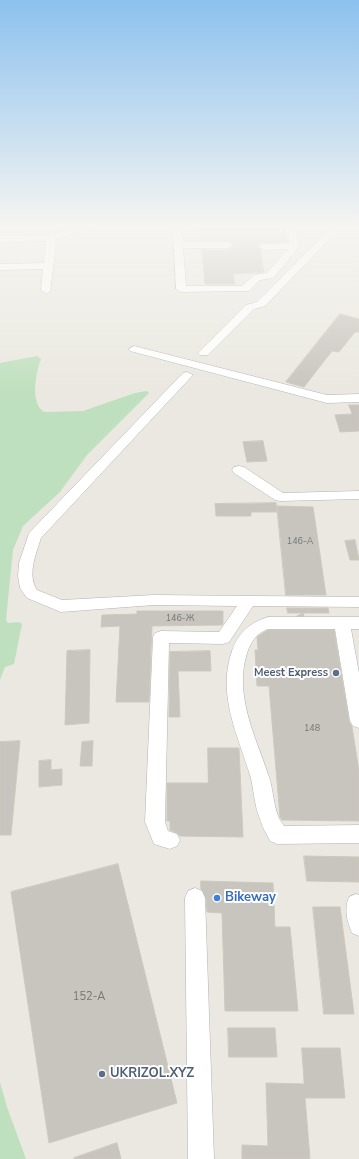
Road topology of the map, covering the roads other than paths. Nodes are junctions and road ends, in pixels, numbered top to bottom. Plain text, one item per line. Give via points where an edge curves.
1 (47, 282) edge
2 (181, 282) edge
3 (251, 282) edge
4 (282, 282) edge
5 (46, 290) dead end
6 (134, 349) dead end
7 (204, 353) dead end
8 (187, 375) dead end
9 (359, 398) edge
10 (240, 470) dead end
11 (359, 495) edge
12 (249, 601) junction
13 (359, 602) edge
14 (350, 623) edge
15 (359, 721) edge
16 (359, 834) edge
17 (170, 840) dead end
18 (195, 898) dead end
19 (356, 904) dead end
20 (359, 926) edge
21 (201, 1159) edge

1 - 5 lane
2 - 3 lane via 181,289 245,289
4 - 7 lane via 261,304 250,307
6 - 9 lane via 327,399
8 - 12 lane via 34,536 26,563 25,576 28,588 32,594 60,606 154,600
10 - 11 lane via 280,497
12 - 13 lane
12 - 17 lane via 223,638 161,637 155,822 161,838
14 - 15 lane
14 - 16 lane via 268,623 255,627 247,635 235,661 233,679 236,706 261,778 269,821 277,835
18 - 21 lane
19 - 20 lane

